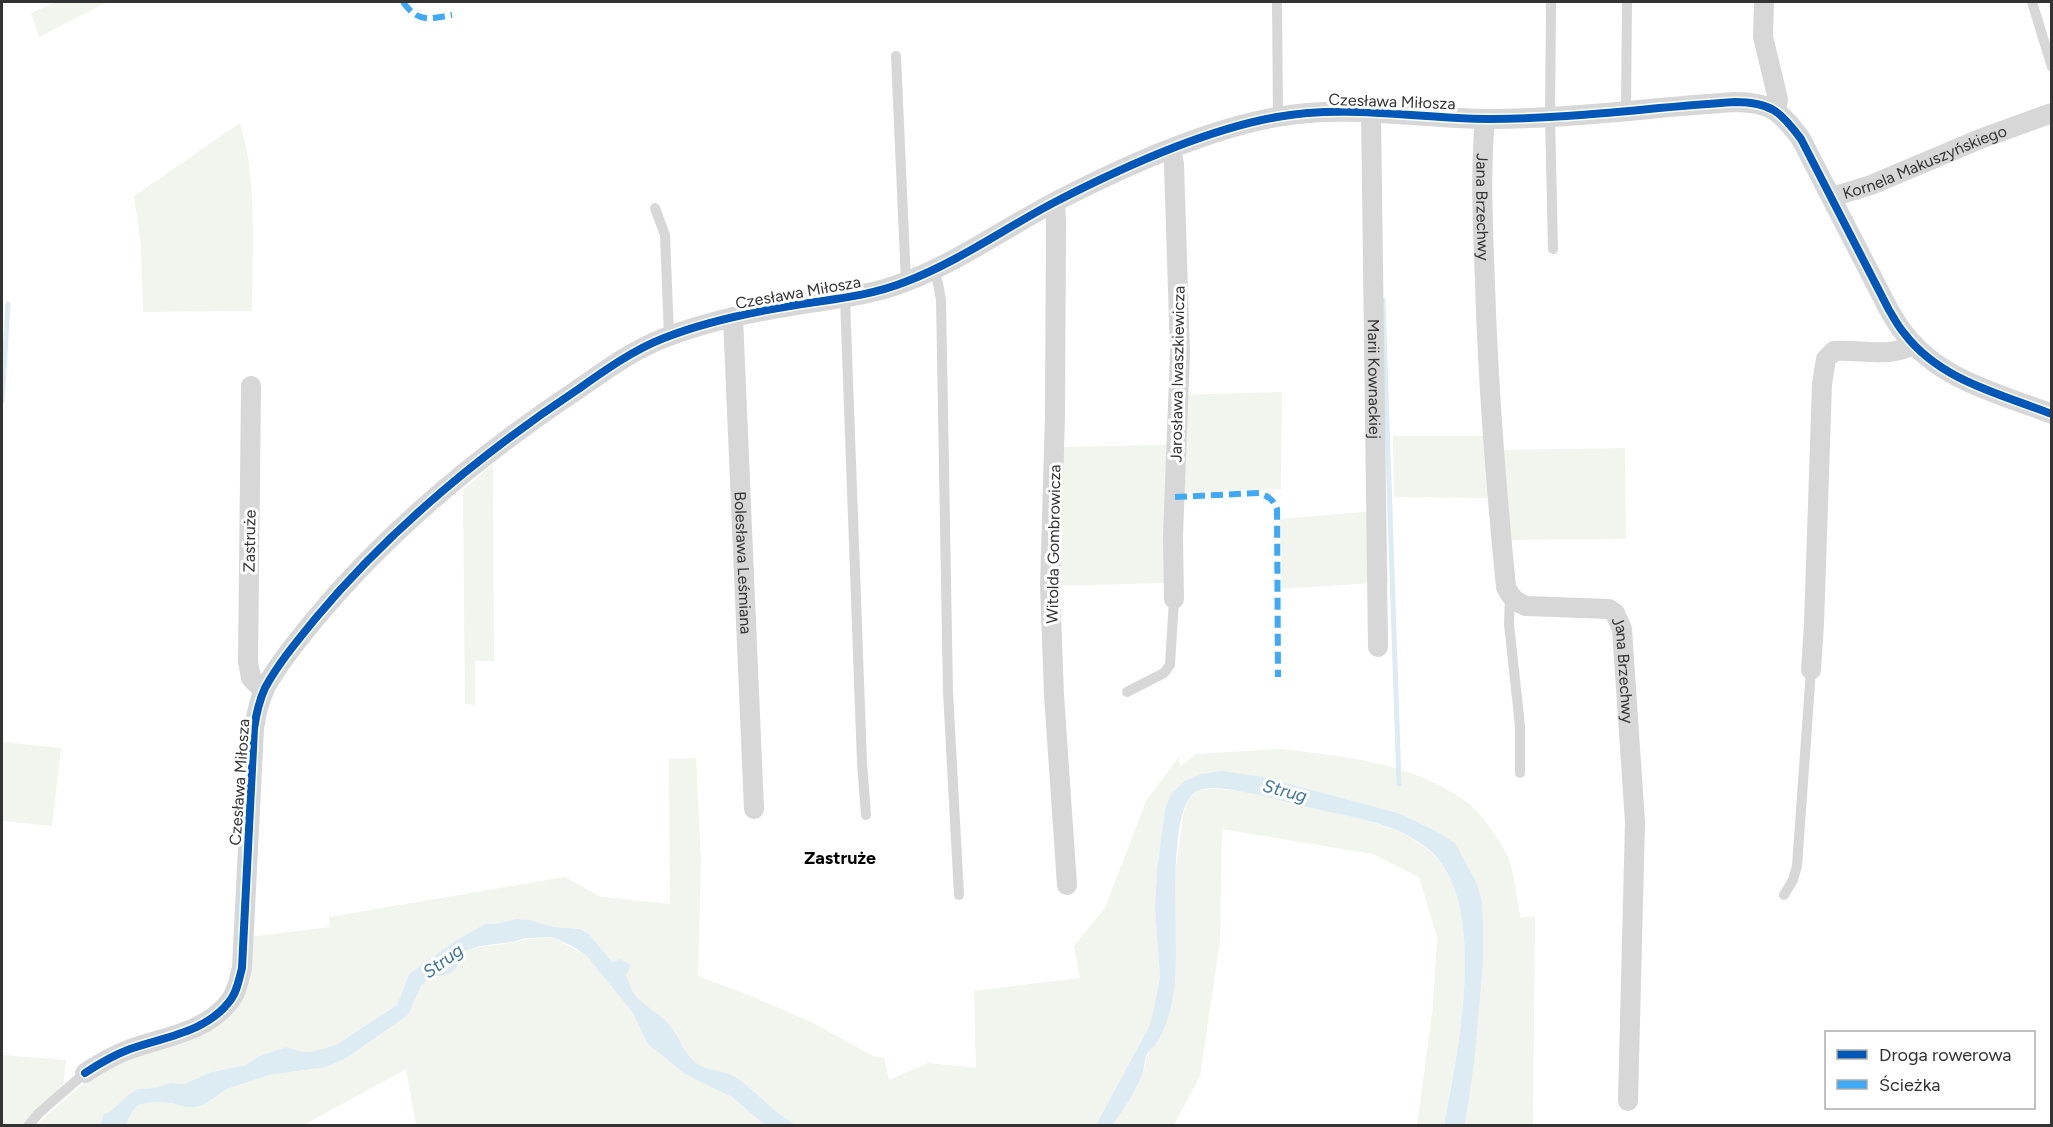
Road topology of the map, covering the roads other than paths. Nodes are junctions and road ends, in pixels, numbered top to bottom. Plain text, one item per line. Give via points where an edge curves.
1 (1277, 2) edge
2 (1551, 2) edge
3 (1627, 2) edge
4 (1764, 2) edge
5 (2032, 2) edge
6 (896, 56) dead end
7 (2052, 67) edge
8 (1776, 110) junction
9 (1626, 111) junction
10 (1371, 112) junction
11 (2052, 113) edge
12 (1278, 117) junction
13 (1550, 117) junction
14 (1485, 119) junction
15 (1171, 149) junction
16 (1832, 197) junction
17 (1055, 202) junction
18 (656, 208) dead end
19 (1553, 249) dead end
20 (933, 269) junction
21 (906, 282) junction
22 (845, 298) junction
23 (733, 317) junction
24 (669, 336) junction
25 (1914, 344) junction
26 (251, 386) dead end
27 (2052, 414) edge
28 (1510, 596) junction
29 (1174, 599) joint
30 (1378, 647) dead end
31 (1810, 670) joint
32 (264, 691) junction
33 (1127, 692) dead end
34 (1520, 773) dead end
35 (754, 808) dead end
36 (866, 815) dead end
37 (1067, 885) dead end
38 (1784, 895) dead end
39 (959, 896) dead end
40 (85, 1073) joint
41 (1628, 1101) dead end
42 (28, 1125) edge

1 - 12 lane
2 - 13 lane
3 - 9 lane
4 - 8 street via 1763,37 1778,99
5 - 7 lane
6 - 21 lane
8 - 9 street, Czesława Miłosza via 1753,102 1736,102
8 - 16 street via 1801,140
9 - 13 street, Czesława Miłosza
10 - 12 street, Czesława Miłosza via 1309,112
10 - 14 street, Czesława Miłosza
10 - 30 street, Marii Kownackiej
11 - 16 street, Kornela Makuszyńskiego
12 - 15 street, Czesława Miłosza via 1244,124
13 - 14 street, Czesława Miłosza
13 - 19 lane
14 - 28 street, Jana Brzechwy via 1482,211 1492,439
15 - 17 street, Czesława Miłosza
15 - 29 street, Jarosława Iwaszkiewicza via 1180,353
16 - 25 street, Kornela Makuszyńskiego via 1889,310
17 - 20 street, Czesława Miłosza
17 - 37 street, Witolda Gombrowicza via 1050,586
18 - 24 lane via 666,235
20 - 21 street, Czesława Miłosza
20 - 39 lane via 941,300 948,692
21 - 22 street, Czesława Miłosza
22 - 23 street, Czesława Miłosza
22 - 36 lane
23 - 24 street, Czesława Miłosza
23 - 35 street, Bolesława Leśmiana
24 - 32 street, Czesława Miłosza via 631,355 543,412 400,529 299,638
25 - 27 street, Kornela Makuszyńskiego via 1939,366 1970,384
25 - 31 street via 1888,354 1834,351 1827,359 1822,384
26 - 32 street, Zastruże via 248,662 251,678
28 - 34 lane
28 - 41 street, Jana Brzechwy via 1517,602 1538,607 1609,609 1622,629 1635,833
29 - 33 lane via 1170,665 1164,674
31 - 38 lane via 1797,866
32 - 40 street, Czesława Miłosza via 254,729 242,968 231,1001 207,1022 128,1050
40 - 42 lane, Czesława Miłosza

